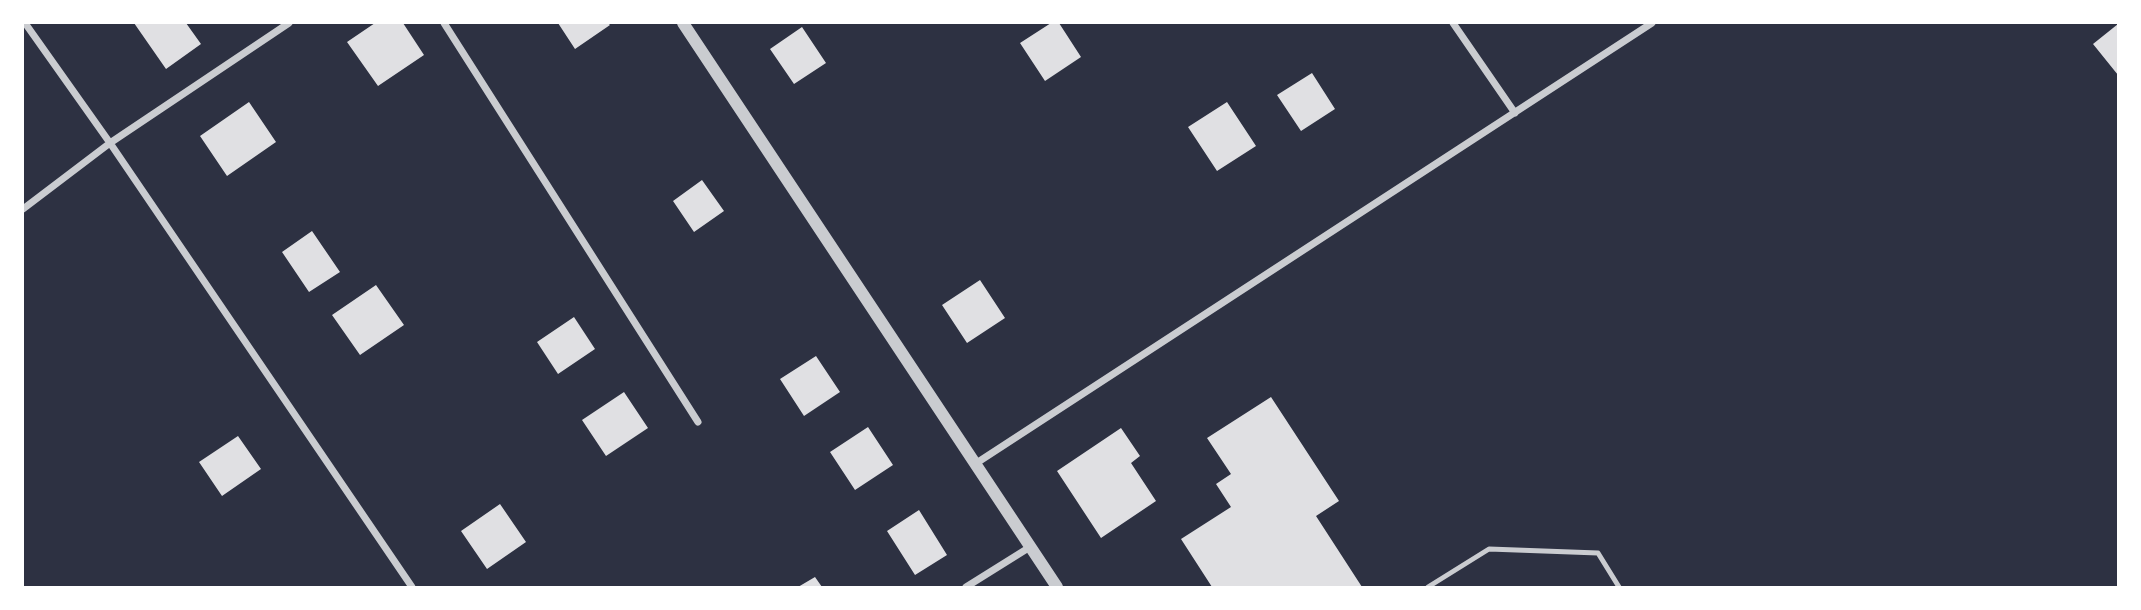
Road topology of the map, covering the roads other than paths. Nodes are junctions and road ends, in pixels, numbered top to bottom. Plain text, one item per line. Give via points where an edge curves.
1 (25, 23) edge
2 (289, 23) edge
3 (444, 23) edge
4 (683, 23) edge
5 (1453, 23) edge
6 (1652, 23) edge
7 (1515, 113) junction
8 (110, 143) junction
9 (23, 209) edge
10 (698, 422) dead end
11 (975, 464) junction
12 (1030, 547) junction
13 (412, 587) edge
14 (966, 587) edge
15 (1057, 587) edge
16 (1427, 587) edge
17 (1619, 587) edge

1 - 8 street
2 - 8 street
3 - 10 street
4 - 11 street
5 - 7 street
6 - 7 street
7 - 11 street
8 - 9 street
8 - 13 street
11 - 12 street
12 - 14 street
12 - 15 street
16 - 17 lane via 1489,549 1598,553

